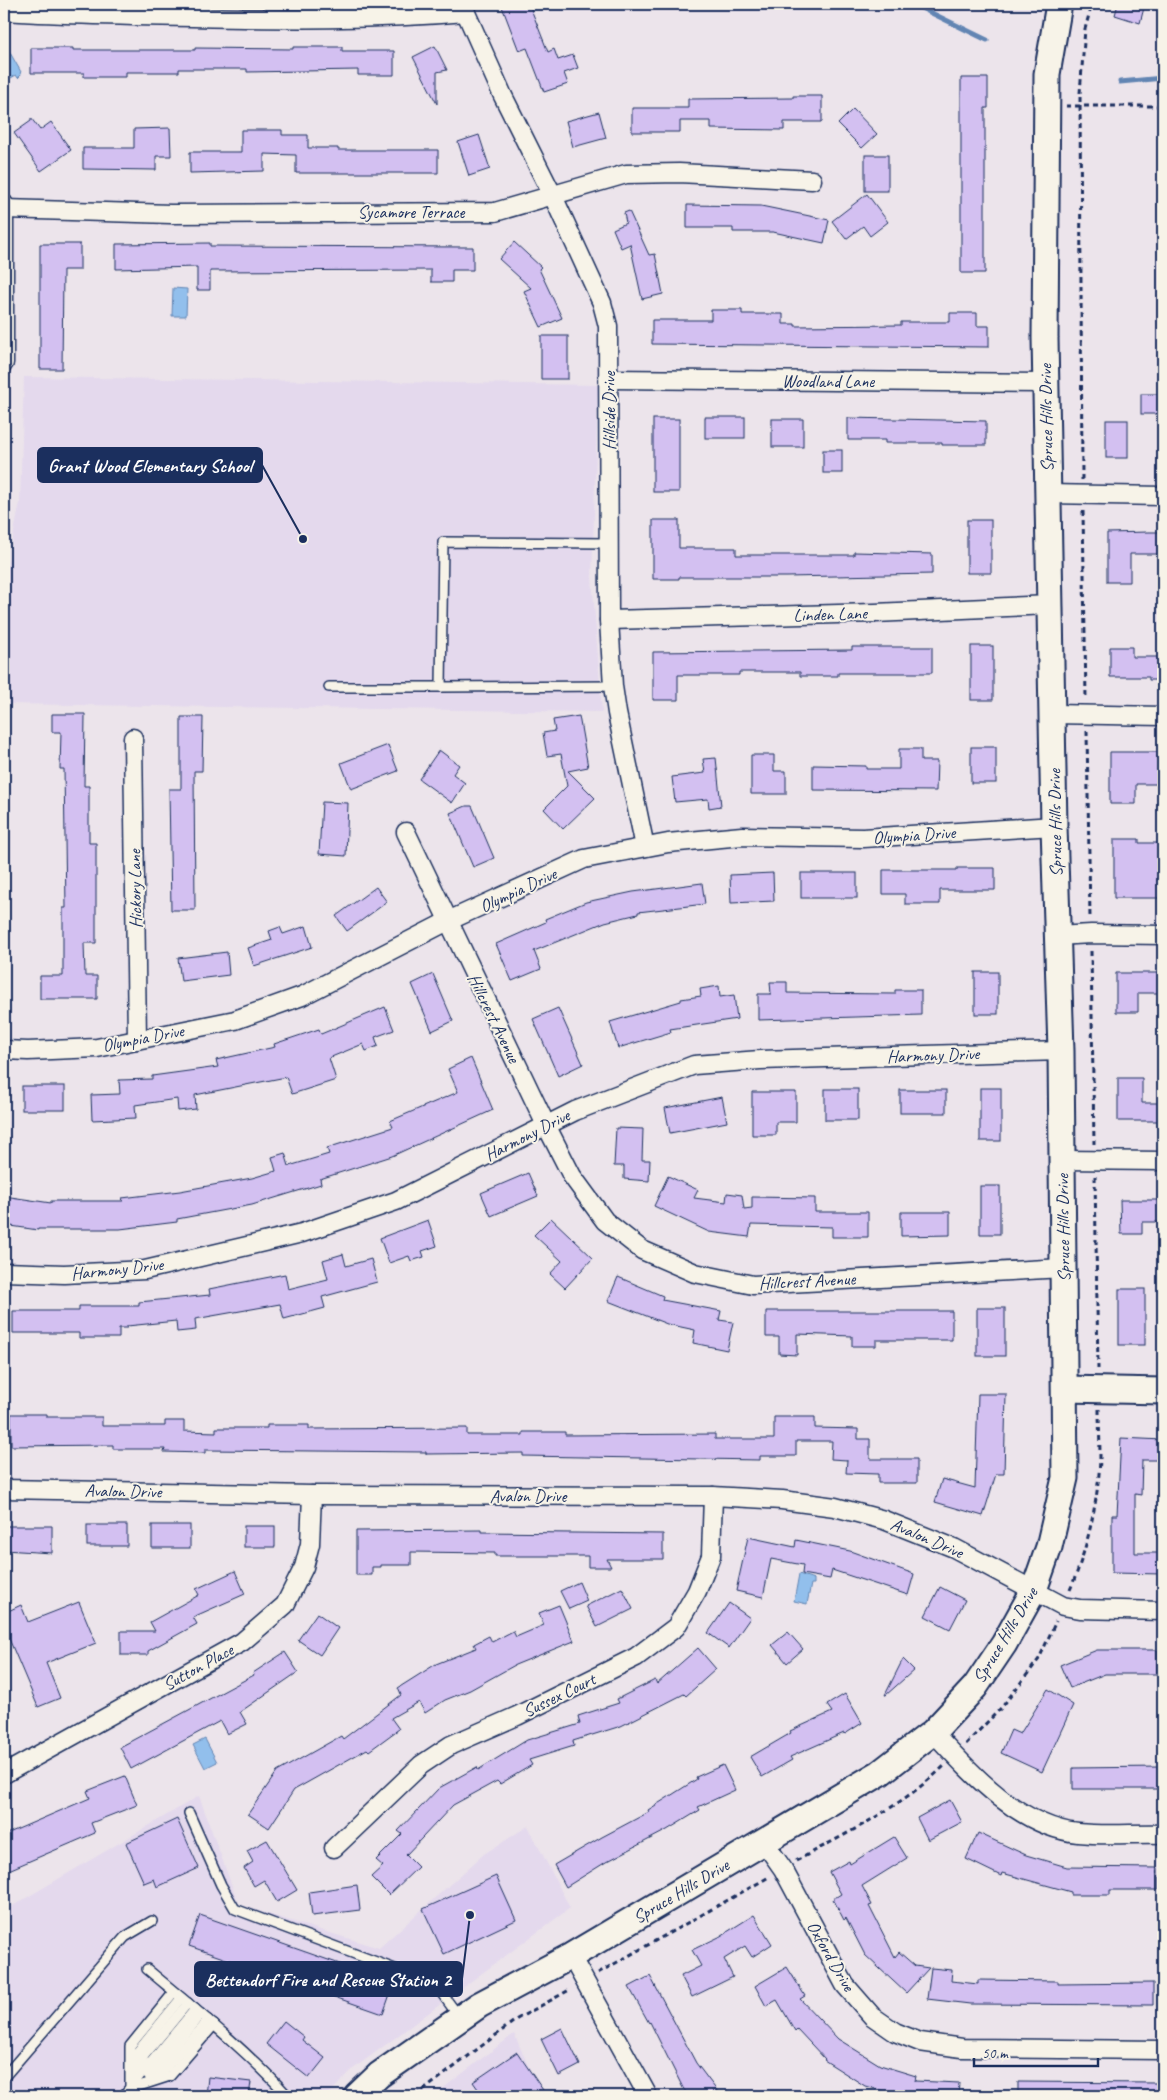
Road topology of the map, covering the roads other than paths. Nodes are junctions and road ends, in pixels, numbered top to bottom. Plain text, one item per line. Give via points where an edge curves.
1 (1059, 4) edge
2 (464, 8) edge
3 (4, 11) edge
4 (812, 180) dead end
5 (552, 194) junction
6 (4, 206) edge
7 (4, 363) edge
8 (609, 379) junction
9 (1046, 383) junction
10 (1048, 494) junction
11 (1163, 496) edge
12 (609, 542) junction
13 (1050, 605) junction
14 (609, 620) junction
15 (613, 686) junction
16 (329, 687) dead end
17 (441, 687) junction
18 (1052, 714) junction
19 (1163, 716) edge
20 (133, 738) dead end
21 (1054, 826) junction
22 (406, 832) dead end
23 (646, 847) junction
24 (448, 922) junction
25 (1163, 935) edge
26 (1057, 936) junction
27 (137, 1040) junction
28 (4, 1050) edge
29 (1061, 1051) junction
30 (546, 1125) junction
31 (1062, 1160) junction
32 (1163, 1161) edge
33 (1064, 1268) junction
34 (4, 1272) edge
35 (1065, 1389) junction
36 (1163, 1391) edge
37 (4, 1489) edge
38 (312, 1495) junction
39 (713, 1496) junction
40 (1034, 1590) junction
41 (1163, 1611) edge
42 (933, 1732) junction
43 (5, 1770) edge
44 (188, 1813) dead end
45 (1163, 1834) edge
46 (764, 1842) junction
47 (334, 1848) dead end
48 (152, 1920) dead end
49 (571, 1956) junction
50 (146, 1969) dead end
51 (195, 2008) junction
52 (460, 2018) junction
53 (1163, 2050) edge
54 (4, 2077) edge
55 (130, 2089) junction
56 (123, 2096) edge
57 (288, 2096) edge
58 (357, 2096) edge
59 (648, 2096) edge

1 - 9 main road, Spruce Hills Drive via 1047,74
2 - 3 street via 403,18 256,19
2 - 5 street, Hillside Drive
4 - 5 street, Sycamore Terrace via 679,172 626,174
5 - 6 street, Sycamore Terrace via 495,212 171,214
5 - 8 street, Hillside Drive via 602,303 608,326
6 - 7 street
8 - 9 street, Woodland Lane
8 - 12 street, Hillside Drive
9 - 10 main road, Spruce Hills Drive
10 - 11 street
10 - 13 main road, Spruce Hills Drive
12 - 14 street, Hillside Drive
12 - 17 lane via 443,542
13 - 14 street, Linden Lane
13 - 18 main road, Spruce Hills Drive
14 - 15 street, Hillside Drive
15 - 17 lane
15 - 23 street, Hillside Drive
16 - 17 lane
18 - 19 street
18 - 21 main road, Spruce Hills Drive
20 - 27 street, Hickory Lane
21 - 23 street, Olympia Drive via 863,838 742,836
21 - 26 main road, Spruce Hills Drive
22 - 24 street, Hillcrest Avenue
23 - 24 street, Olympia Drive via 584,859
24 - 27 street, Olympia Drive via 302,996 236,1020
24 - 30 street, Hillcrest Avenue
25 - 26 street
26 - 29 main road, Spruce Hills Drive
27 - 28 street, Olympia Drive via 97,1048
29 - 30 street, Harmony Drive via 694,1065
29 - 31 main road, Spruce Hills Drive
30 - 33 street, Hillcrest Avenue via 572,1176 606,1220 642,1250 695,1273 753,1285
30 - 34 street, Harmony Drive via 396,1201 302,1233 145,1270 64,1274
31 - 32 street
31 - 33 main road, Spruce Hills Drive
33 - 35 main road, Spruce Hills Drive
35 - 36 main road
35 - 40 main road, Spruce Hills Drive via 1065,1478 1049,1547
37 - 38 street, Avalon Drive
38 - 39 street, Avalon Drive
38 - 43 street, Sutton Place via 308,1552 285,1605 242,1642
39 - 40 street, Avalon Drive via 826,1506 884,1520 954,1548
39 - 47 street, Sussex Court via 711,1556 697,1591 676,1627 636,1657 450,1745 421,1765
40 - 41 street, Avalon Drive via 1064,1606 1080,1609
40 - 42 main road, Spruce Hills Drive via 975,1687
42 - 45 street via 995,1796 1042,1824 1078,1833
42 - 46 main road, Spruce Hills Drive via 880,1773
44 - 52 lane via 220,1886 236,1909 435,1984
46 - 49 main road, Spruce Hills Drive
46 - 53 street, Oxford Drive via 783,1869 844,1985 872,2016 894,2032 920,2042 962,2048
48 - 54 lane via 125,1937
49 - 52 main road, Spruce Hills Drive
49 - 59 street
50 - 51 lane
51 - 55 lane via 158,2066
51 - 55 lane via 144,2056
51 - 55 lane via 170,2076
51 - 55 lane via 130,2046
51 - 57 lane via 253,2058
52 - 58 main road, Spruce Hills Drive via 379,2076
55 - 56 lane

